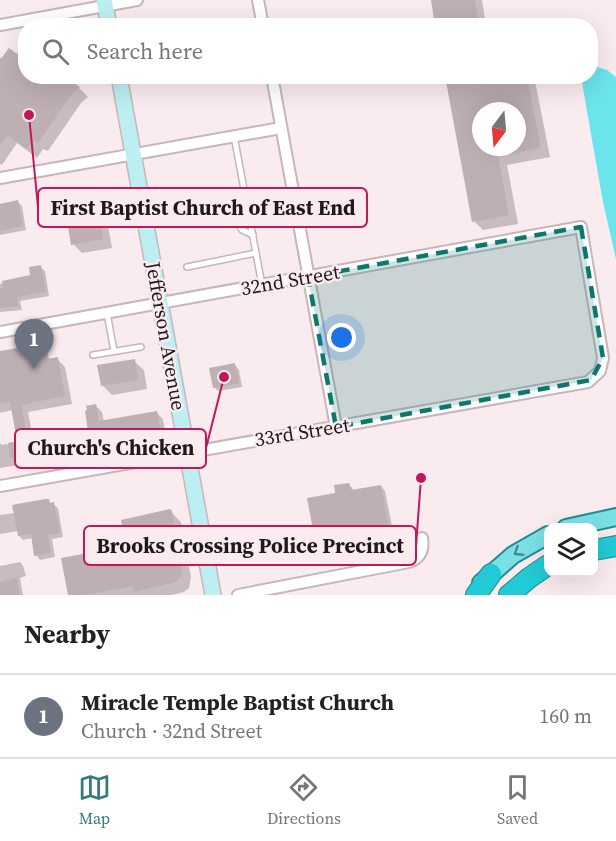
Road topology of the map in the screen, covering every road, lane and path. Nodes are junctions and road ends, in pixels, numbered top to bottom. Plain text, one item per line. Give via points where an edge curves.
1 (137, 0) edge
2 (258, 0) edge
3 (105, 3) edge
4 (33, 18) edge
5 (108, 18) edge
6 (261, 18) edge
7 (18, 21) edge
8 (0, 25) edge
9 (120, 84) edge
10 (273, 84) edge
11 (281, 128) junction
12 (234, 136) junction
13 (133, 154) junction
14 (0, 178) edge
15 (245, 194) junction
16 (237, 213) dead end
17 (239, 225) dead end
18 (253, 235) junction
19 (256, 253) junction
20 (187, 267) dead end
21 (308, 277) junction
22 (262, 285) junction
23 (160, 303) junction
24 (107, 313) junction
25 (0, 332) edge
26 (141, 347) dead end
27 (114, 351) junction
28 (93, 355) dead end
29 (600, 371) joint
30 (336, 427) junction
31 (187, 451) junction
32 (0, 486) edge
33 (616, 518) edge
34 (591, 523) edge
35 (422, 538) dead end
36 (544, 538) edge
37 (616, 546) edge
38 (598, 549) edge
39 (544, 568) edge
40 (491, 574) junction
41 (213, 595) edge
42 (238, 595) edge
43 (467, 595) edge
44 (476, 595) edge
45 (509, 595) edge

1 - 3 street
2 - 6 street
3 - 4 street
3 - 5 main road
7 - 8 street
9 - 13 main road, Jefferson Avenue
10 - 11 street
11 - 12 street
11 - 21 street
12 - 13 street
12 - 15 lane
13 - 14 street
13 - 23 main road, Jefferson Avenue
15 - 16 lane
15 - 18 lane
17 - 18 lane
18 - 19 lane
19 - 20 lane
19 - 22 lane
21 - 22 street, 32nd Street
21 - 29 street, 32nd Street via 581,227 603,358
21 - 30 street
22 - 23 street, 32nd Street
23 - 24 street, 32nd Street
23 - 31 main road, Jefferson Avenue
24 - 25 street, 32nd Street
24 - 27 lane
26 - 27 lane
27 - 28 lane
29 - 30 street, 33rd Street via 588,382
30 - 31 street, 33rd Street
31 - 32 street, 33rd Street
31 - 41 main road, Jefferson Avenue
33 - 34 main road
35 - 42 street via 422,551 409,562
36 -> 40 main road via 513,555
37 - 38 highway
39 - 45 highway
40 - 43 main road
40 - 44 highway

